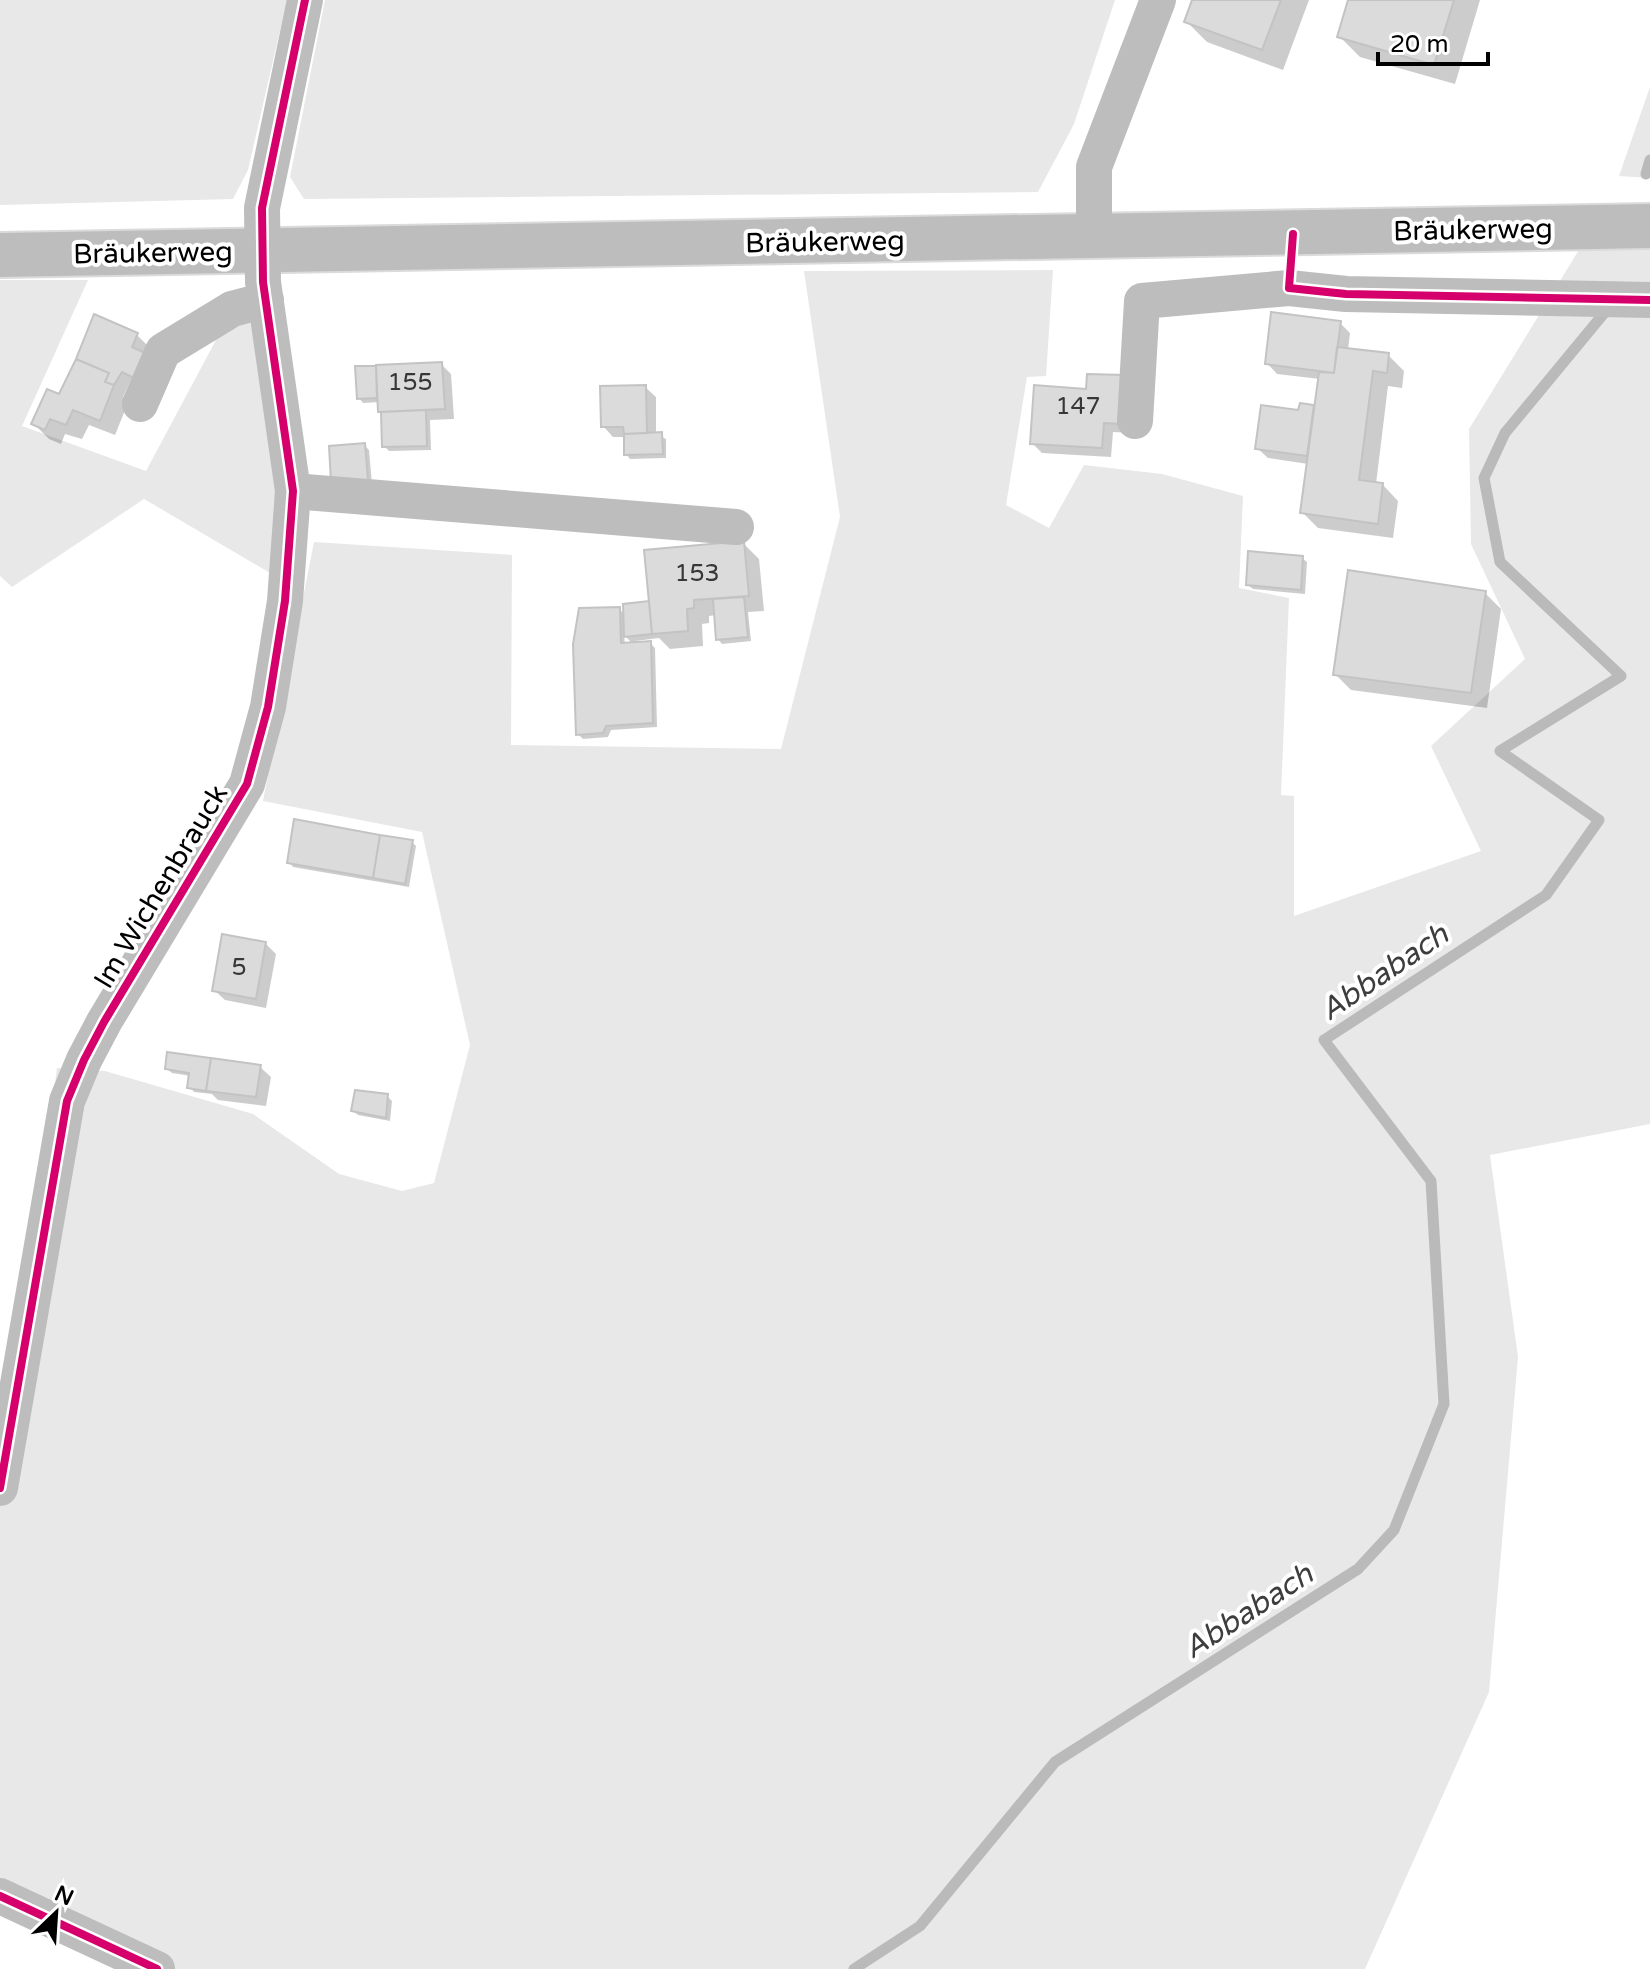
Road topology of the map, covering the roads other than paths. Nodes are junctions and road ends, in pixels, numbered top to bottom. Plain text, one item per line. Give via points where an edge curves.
1 (305, 0) edge
2 (1158, 0) edge
3 (1650, 226) edge
4 (1293, 234) junction
5 (1094, 237) junction
6 (260, 250) junction
7 (0, 255) edge
8 (1289, 288) junction
9 (266, 300) junction
10 (1650, 300) edge
11 (140, 404) dead end
12 (1135, 421) dead end
13 (293, 491) junction
14 (736, 527) dead end
15 (0, 1488) edge
16 (0, 1896) edge
17 (157, 1969) edge

1 - 6 street, Im Wichenbrauck via 262,208
2 - 5 street via 1094,167
3 - 4 main road, Bräukerweg
4 - 5 main road, Bräukerweg
4 - 8 street
5 - 6 main road, Bräukerweg
6 - 7 main road, Bräukerweg
6 - 9 street, Im Wichenbrauck
8 - 10 street via 1346,294
8 - 12 street via 1142,301
9 - 11 street via 232,309 163,351
9 - 13 street, Im Wichenbrauck
13 - 14 street
13 - 15 street, Im Wichenbrauck via 285,601 268,707 247,784 104,1022 67,1101
16 - 17 street

